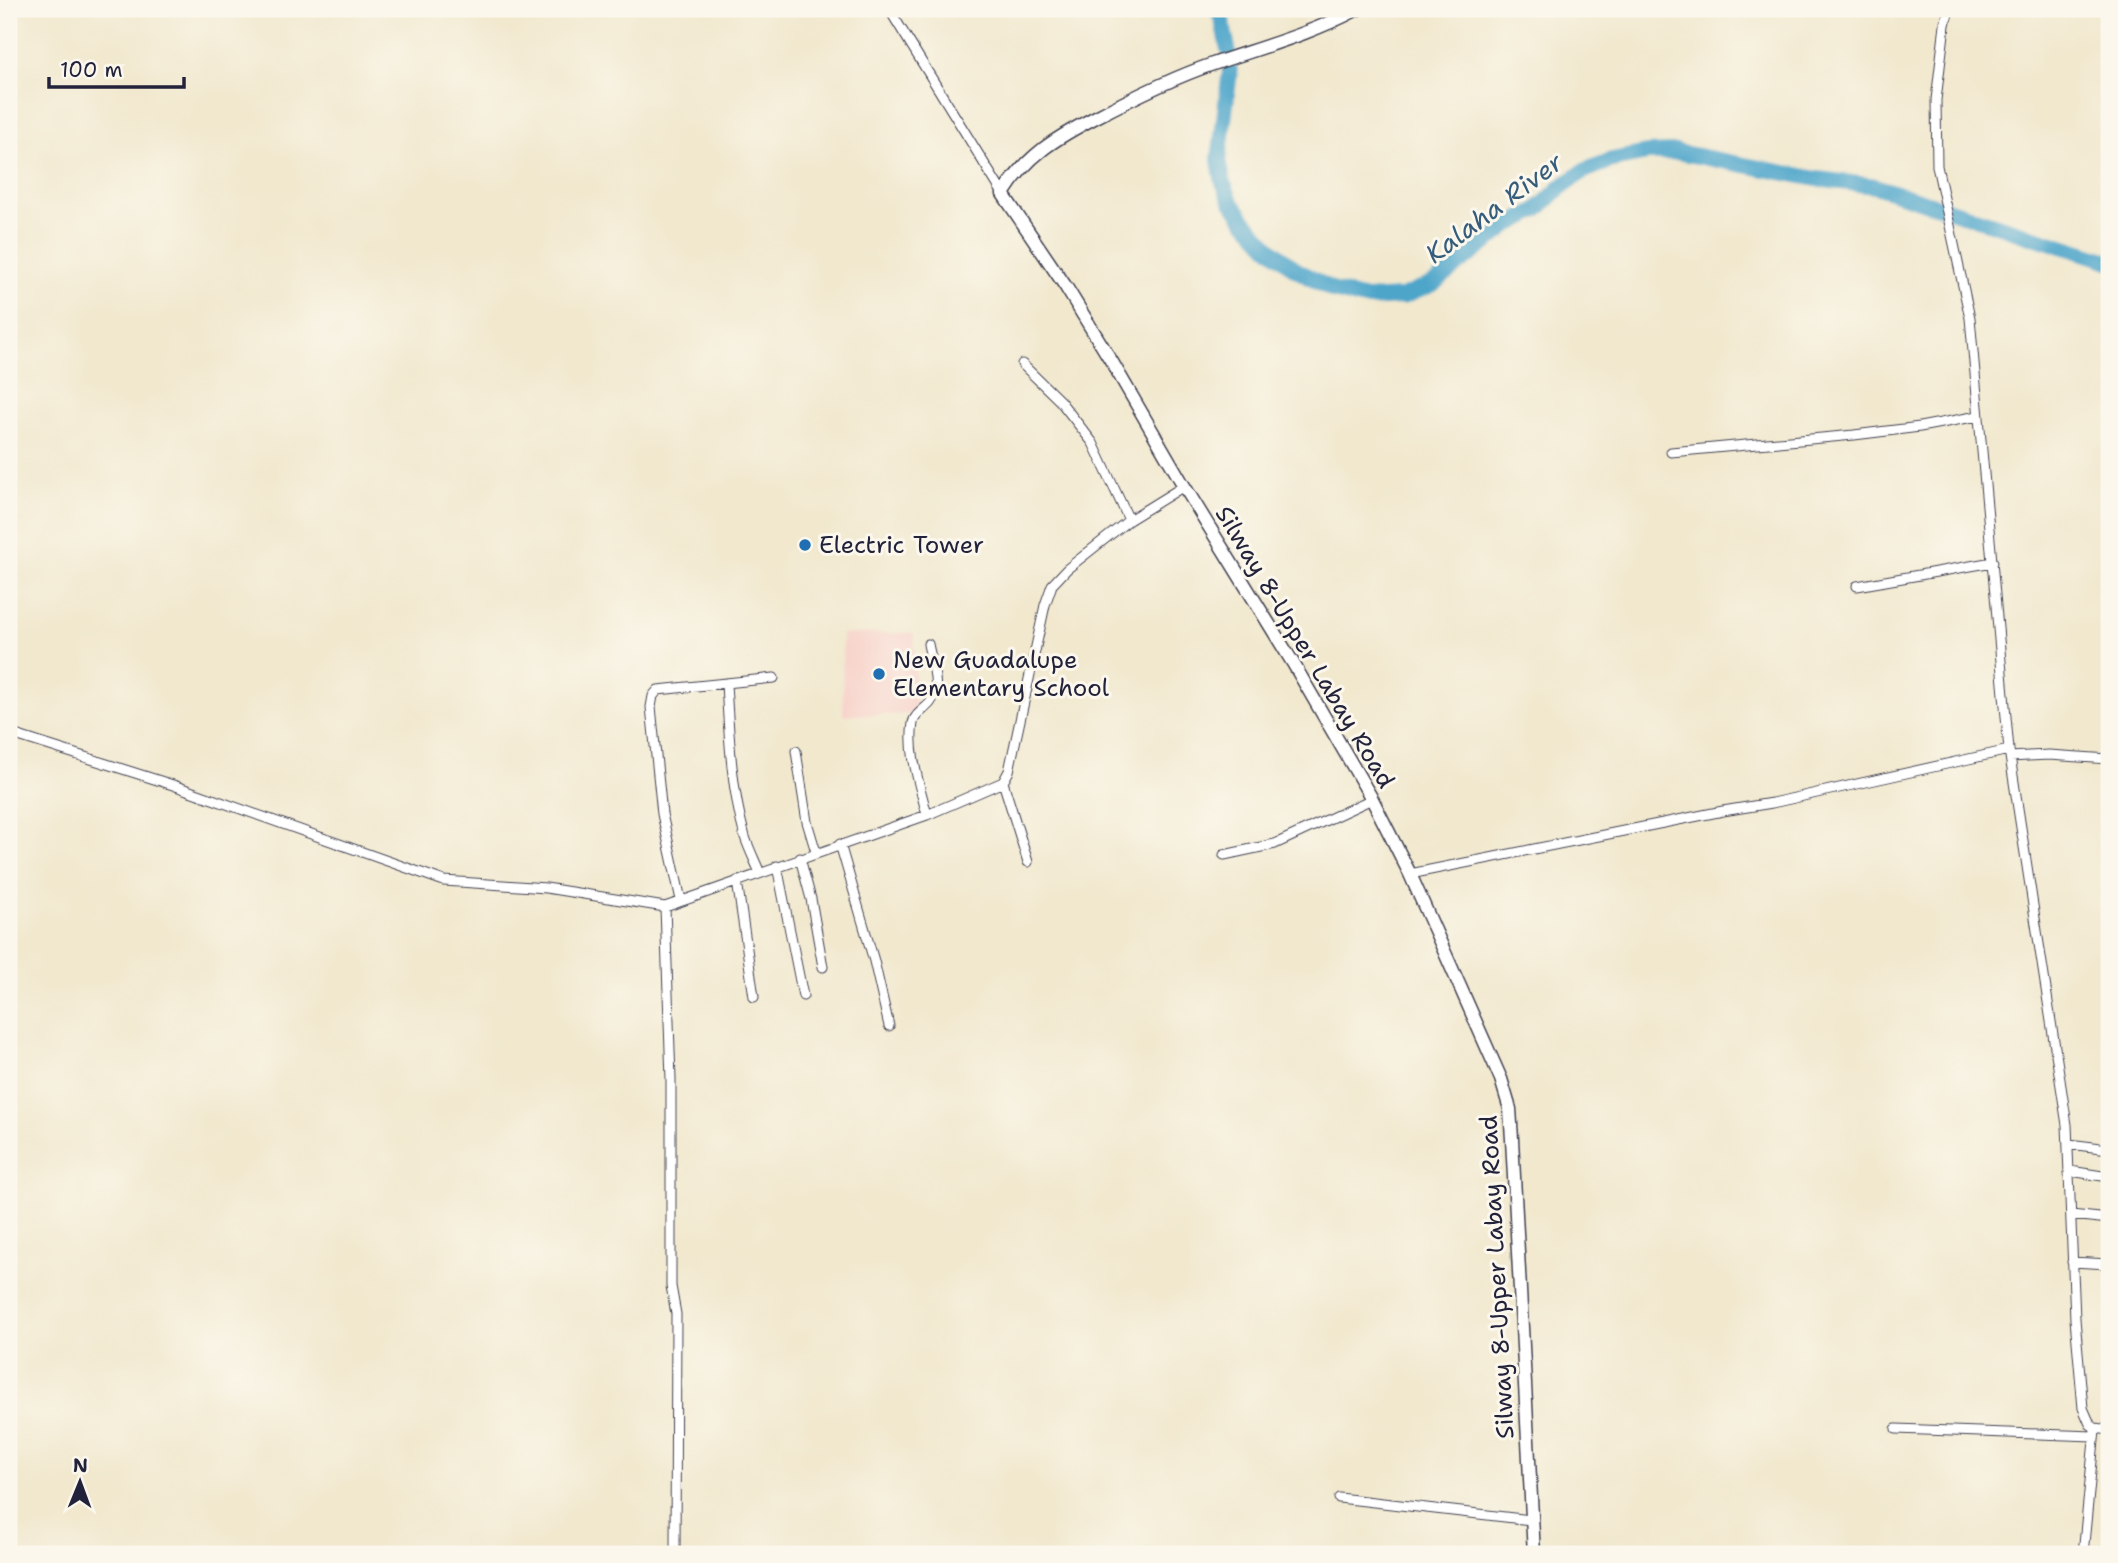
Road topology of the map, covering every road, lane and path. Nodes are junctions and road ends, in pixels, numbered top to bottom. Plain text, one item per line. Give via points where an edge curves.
1 (889, 9) edge
2 (1357, 9) edge
3 (1949, 9) edge
4 (1003, 194) junction
5 (1023, 364) dead end
6 (1978, 416) junction
7 (1671, 452) dead end
8 (1184, 486) junction
9 (1129, 520) junction
10 (1993, 562) junction
11 (1857, 586) dead end
12 (928, 645) dead end
13 (774, 678) dead end
14 (726, 683) junction
15 (9, 733) edge
16 (796, 751) dead end
17 (2010, 753) junction
18 (2109, 758) edge
19 (1003, 782) junction
20 (1372, 799) junction
21 (927, 815) junction
22 (840, 844) junction
23 (816, 852) junction
24 (1224, 855) dead end
25 (800, 858) junction
26 (1028, 862) dead end
27 (777, 866) junction
28 (760, 873) junction
29 (1410, 874) junction
30 (737, 880) junction
31 (681, 900) junction
32 (665, 907) junction
33 (823, 967) dead end
34 (803, 996) dead end
35 (754, 997) dead end
36 (889, 1026) dead end
37 (2069, 1144) junction
38 (2109, 1149) edge
39 (2070, 1171) junction
40 (2109, 1177) edge
41 (2071, 1215) junction
42 (2109, 1219) edge
43 (2072, 1262) junction
44 (2109, 1264) edge
45 (1896, 1429) dead end
46 (2109, 1430) edge
47 (2095, 1432) junction
48 (1339, 1498) dead end
49 (1531, 1520) junction
50 (675, 1554) edge
51 (1534, 1554) edge
52 (2083, 1554) edge

1 - 4 street
2 - 4 main road via 1294,38 1212,64 1116,107 1032,157
3 - 6 street via 1936,100 1940,186 1970,318
4 - 8 main road, Silway 8-Upper Labay Road via 1066,287
5 - 9 street via 1093,443
6 - 7 street via 1854,435
6 - 10 street
8 - 9 street
8 - 20 main road, Silway 8-Upper Labay Road
9 - 19 street via 1052,585
10 - 11 street
10 - 17 street
12 - 21 street via 934,692 913,723 914,760
13 - 14 street
14 - 28 street via 730,758 744,835
14 - 31 street via 662,689 652,701 662,814
15 - 32 street via 173,785 444,881 546,888
16 - 23 street
17 - 18 street
17 - 29 street
17 - 37 street
19 - 21 street
19 - 26 street
20 - 24 street via 1275,844
20 - 29 main road, Silway 8-Upper Labay Road
21 - 22 street
22 - 23 street
22 - 36 street
23 - 25 street
25 - 27 street
25 - 33 street
27 - 28 street
27 - 34 street
28 - 30 street
29 - 49 main road, Silway 8-Upper Labay Road via 1497,1069 1510,1109
30 - 31 street
30 - 35 street
31 - 32 street
32 - 50 street via 671,1286 676,1314
37 - 38 street
37 - 39 street
39 - 40 street
39 - 41 street
41 - 42 street
41 - 43 street
43 - 44 street
43 - 47 street via 2083,1408
45 - 47 street
46 - 47 street
47 - 52 street
48 - 49 street
49 - 51 main road, Silway 8-Upper Labay Road

